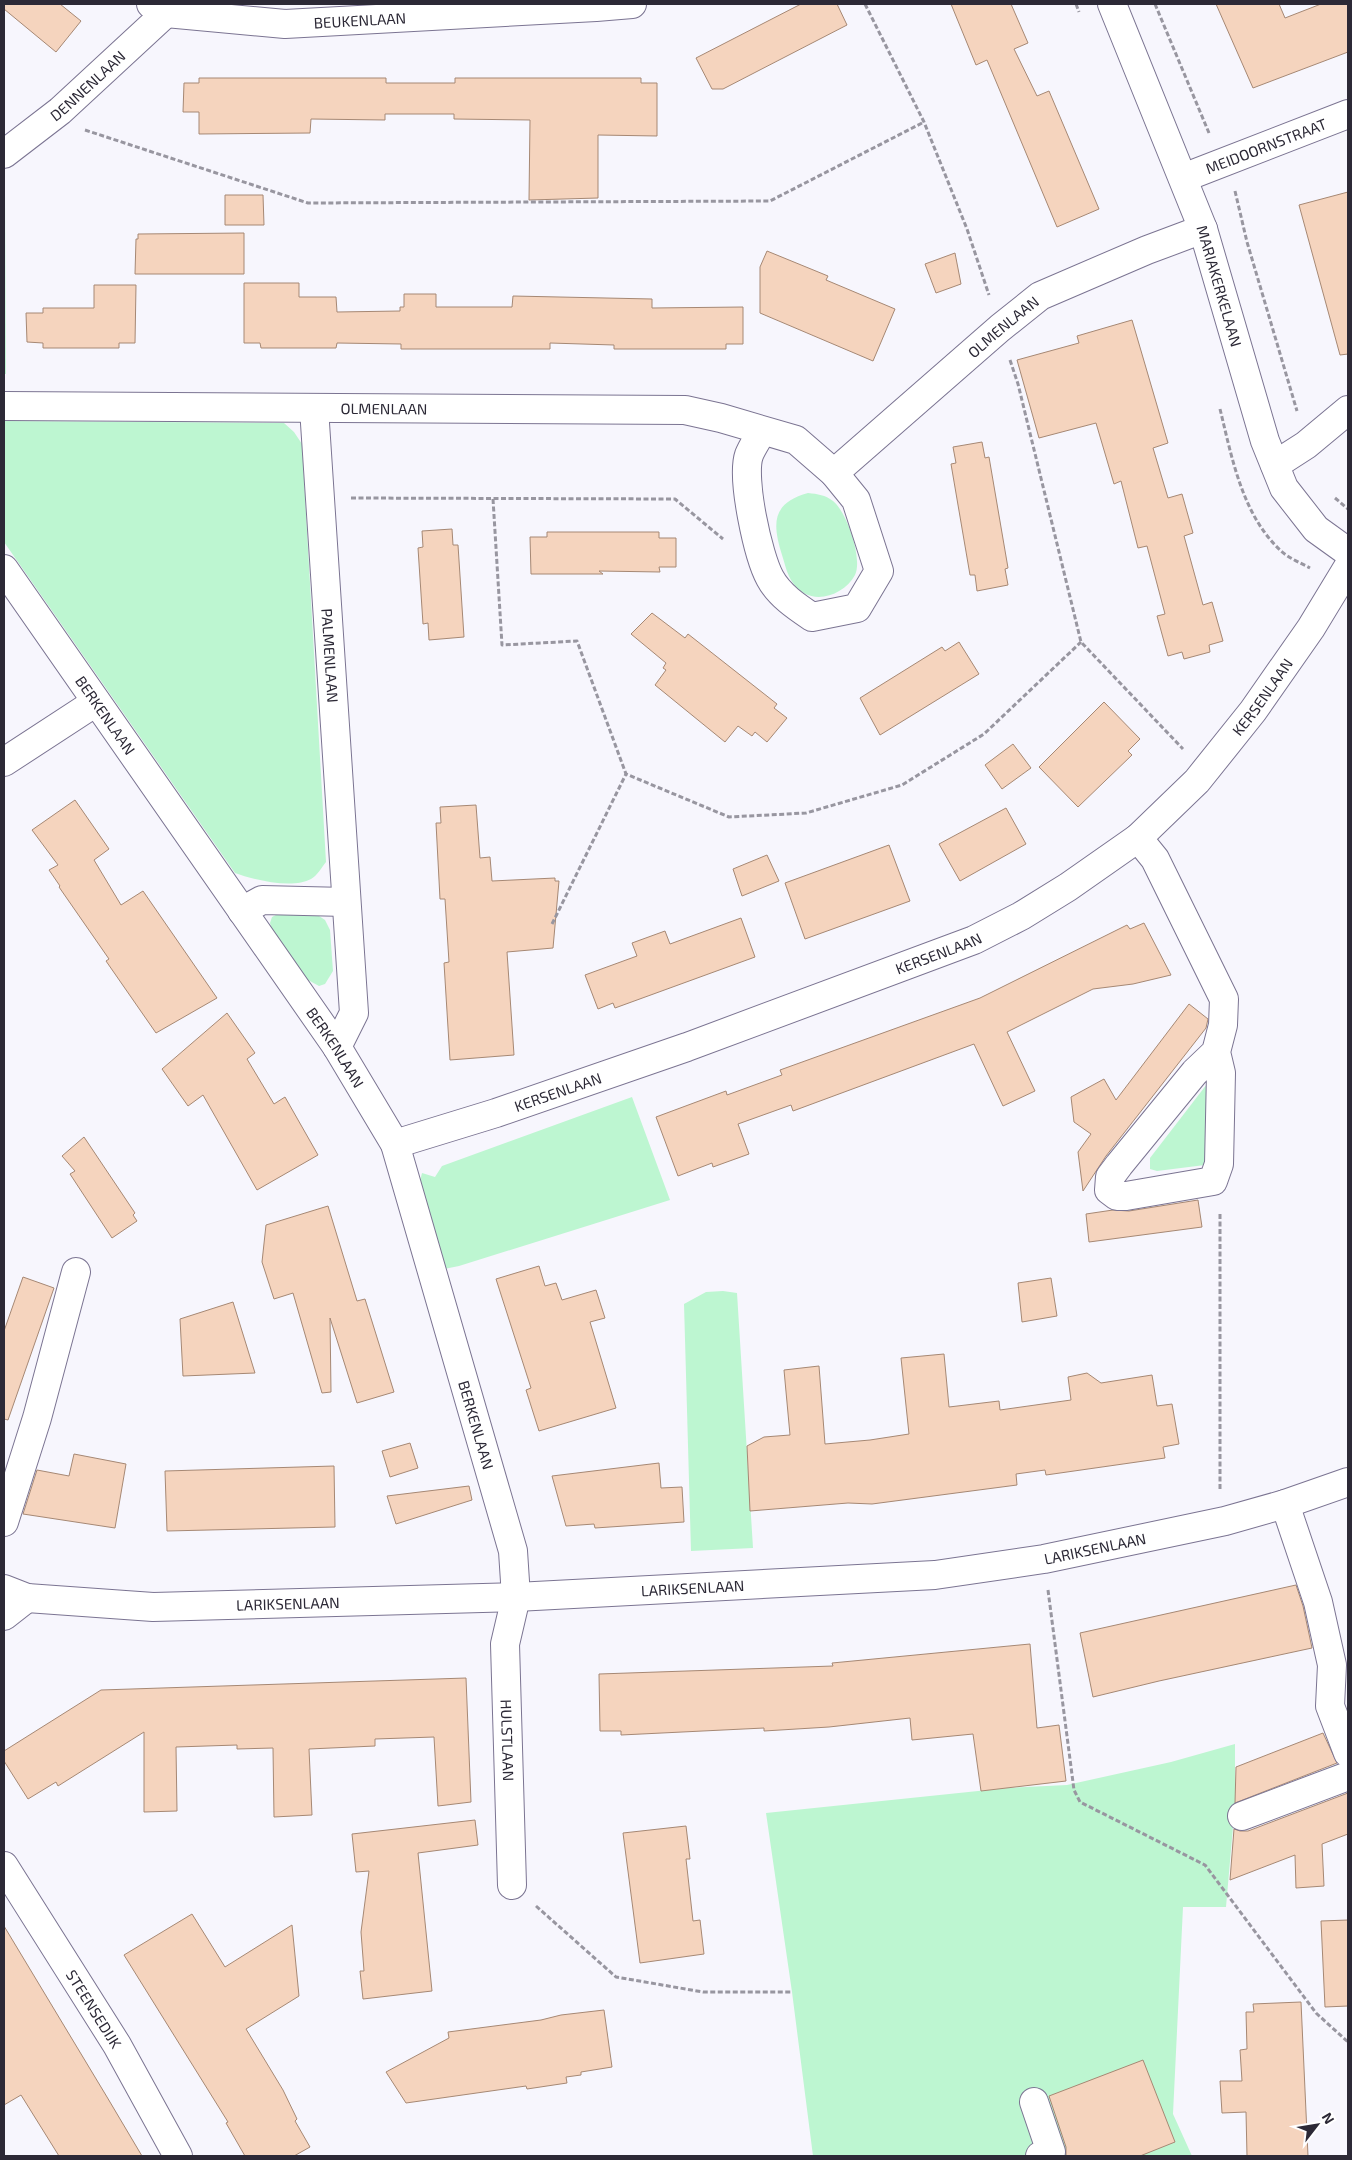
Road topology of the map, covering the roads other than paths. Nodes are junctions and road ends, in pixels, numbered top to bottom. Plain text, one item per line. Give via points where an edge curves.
1 (632, 4) edge
2 (1112, 4) edge
3 (158, 8) edge
4 (1348, 114) edge
5 (4, 154) edge
6 (1183, 178) junction
7 (1203, 229) junction
8 (4, 406) edge
9 (314, 408) junction
10 (1348, 410) edge
11 (762, 431) junction
12 (1275, 465) junction
13 (834, 473) junction
14 (1348, 552) edge
15 (1348, 567) edge
16 (4, 569) edge
17 (96, 702) junction
18 (4, 762) edge
19 (1138, 838) junction
20 (346, 902) junction
21 (242, 911) junction
22 (336, 1047) junction
23 (1216, 1052) junction
24 (396, 1144) junction
25 (76, 1272) dead end
26 (1348, 1482) edge
27 (1285, 1504) junction
28 (4, 1522) edge
29 (16, 1594) edge
30 (516, 1597) junction
31 (4, 1616) edge
32 (1348, 1753) edge
33 (1348, 1776) edge
34 (1242, 1816) dead end
35 (4, 1866) edge
36 (512, 1885) road end
37 (1034, 2102) dead end
38 (178, 2156) edge
39 (1040, 2156) edge

1 - 3 street, BEUKENLAAN via 284,24
2 - 6 street, MARIAKERKELAAN
3 - 5 street, DENNENLAAN via 60,111
4 - 6 street, MEIDOORNSTRAAT
6 - 7 street, MARIAKERKELAAN
7 - 12 street, MARIAKERKELAAN via 1265,442
7 - 13 street, OLMENLAAN via 1040,296
8 - 9 street, OLMENLAAN
9 - 11 street, OLMENLAAN via 685,410
9 - 20 street, PALMENLAAN
10 - 12 street via 1306,445
11 - 13 street, OLMENLAAN via 796,440
11 - 13 street, OLMENLAAN via 748,456 747,478 758,546 770,579 791,603 812,617 857,608 879,572 856,500
12 - 14 street, MARIAKERKELAAN via 1284,488 1316,529
15 - 19 street, KERSENLAAN via 1311,628 1253,711 1204,772
16 - 17 street, BERKENLAAN
17 - 18 street
17 - 21 street, BERKENLAAN
19 - 23 street via 1154,859 1224,999 1223,1025
19 - 24 street, KERSENLAAN via 1068,887 974,940 686,1047
20 - 21 street via 262,900
20 - 22 street, PALMENLAAN via 354,1013
21 - 22 street, BERKENLAAN
22 - 24 street, BERKENLAAN
23 - 23 street via 1221,1073 1219,1164 1213,1181 1126,1196 1117,1196 1108,1190 1110,1177 1195,1072
24 - 30 street, BERKENLAAN via 513,1551
25 - 28 street via 37,1418
26 - 27 street, LARIKSENLAAN
27 - 30 street, LARIKSENLAAN via 1225,1521 1044,1559 935,1575
27 - 32 street via 1318,1602 1332,1665 1330,1706
29 - 30 street, LARIKSENLAAN via 153,1607
29 - 31 street, LARIKSENLAAN
30 - 36 street, HULSTLAAN via 505,1644
33 - 34 street
35 - 38 street, STEENSEDIJK via 118,2045
37 - 39 street via 1051,2152

